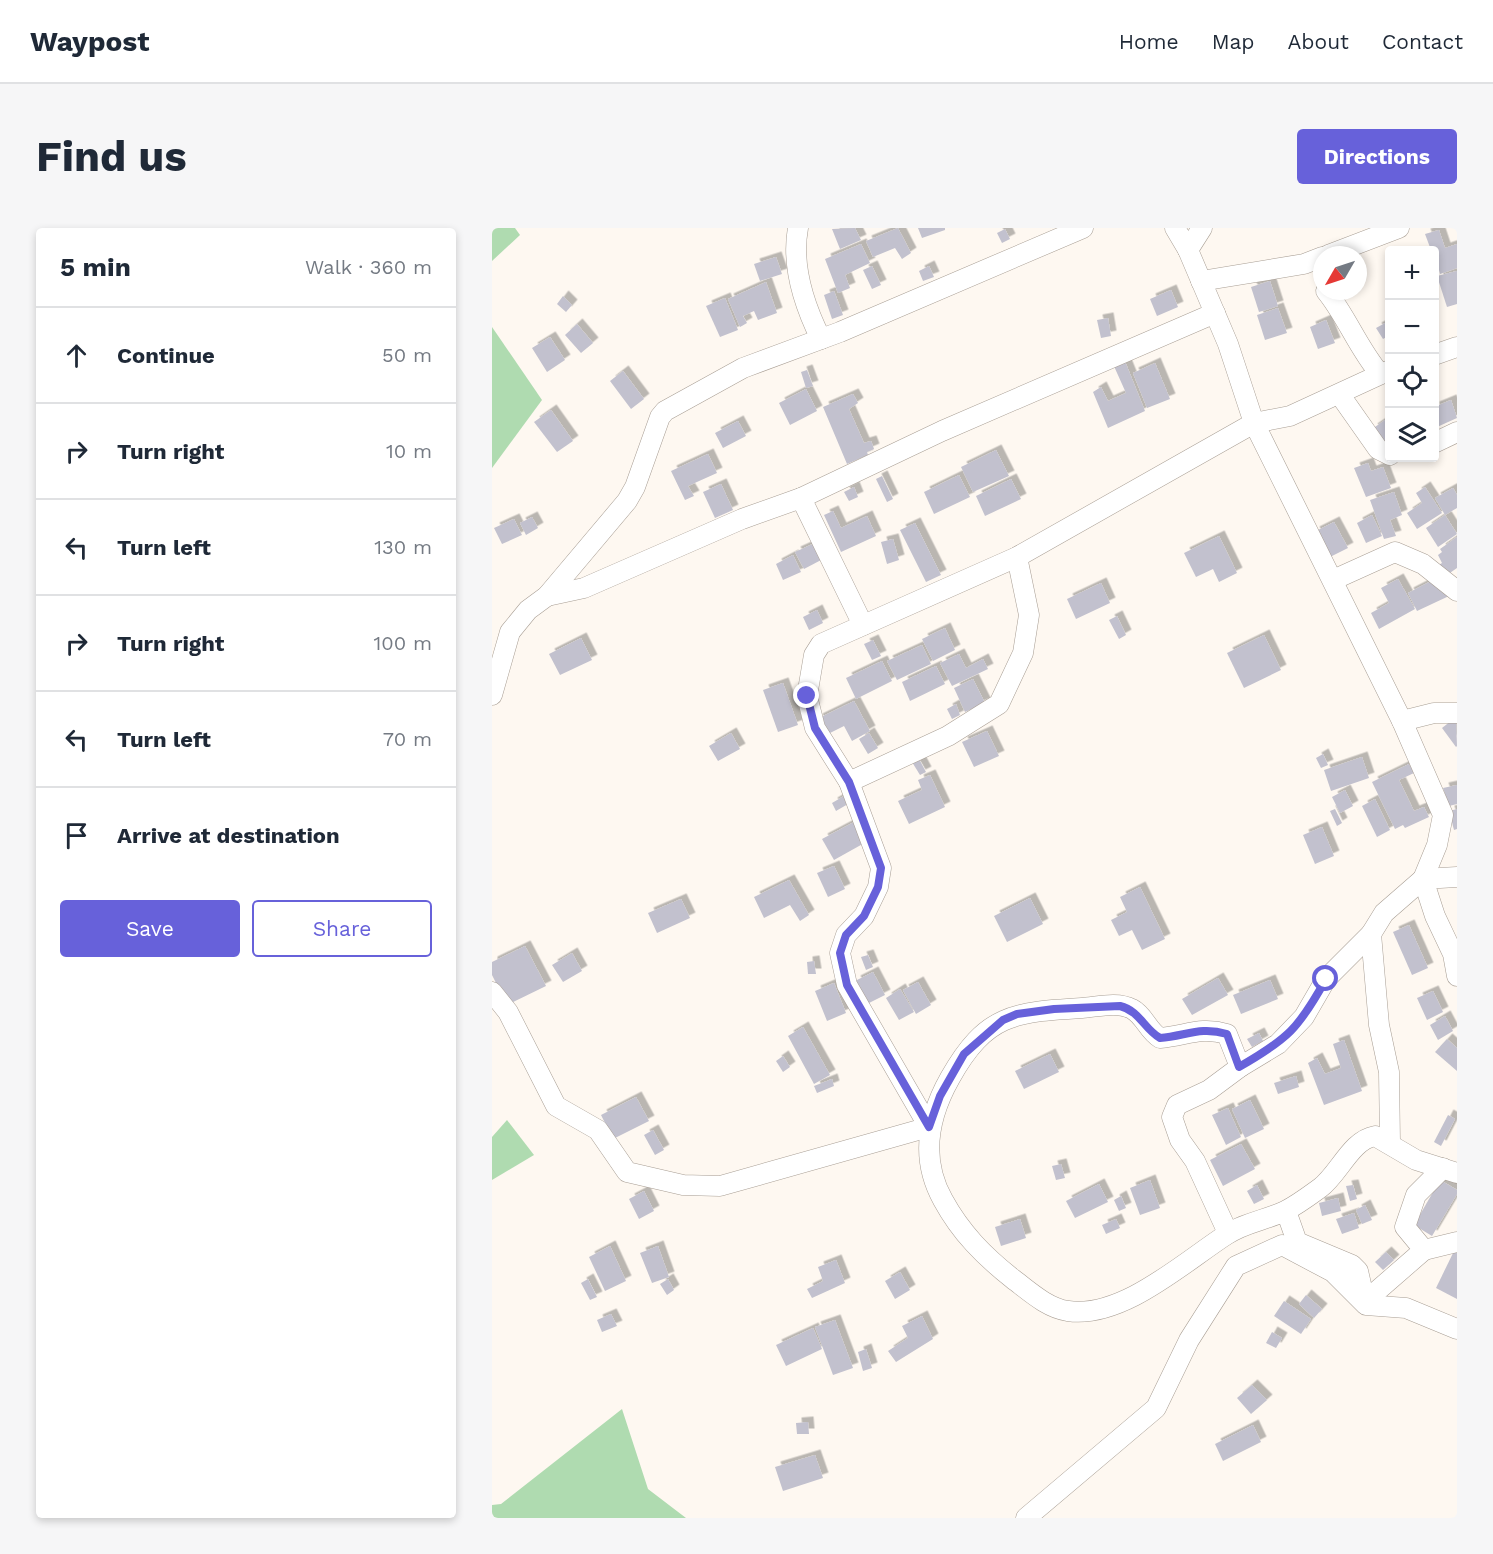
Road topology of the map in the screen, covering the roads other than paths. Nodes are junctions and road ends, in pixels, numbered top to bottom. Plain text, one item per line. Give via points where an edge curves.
1 (798, 228) edge
2 (1083, 228) edge
3 (1175, 228) edge
4 (1202, 228) edge
5 (1399, 228) edge
6 (1050, 236) edge
7 (1352, 246) edge
8 (1188, 250) junction
9 (1313, 261) edge
10 (1201, 282) junction
11 (1332, 300) edge
12 (1215, 313) junction
13 (821, 339) junction
14 (1457, 347) edge
15 (1437, 354) edge
16 (1385, 372) edge
17 (1340, 395) junction
18 (1254, 423) junction
19 (1457, 432) edge
20 (1439, 441) edge
21 (1385, 453) edge
22 (801, 498) junction
23 (1017, 557) junction
24 (1333, 580) junction
25 (1457, 591) edge
26 (547, 596) junction
27 (863, 625) junction
28 (492, 695) edge
29 (1457, 712) edge
30 (1402, 721) junction
31 (849, 782) junction
32 (1457, 877) edge
33 (1423, 879) junction
34 (1371, 934) junction
35 (1457, 976) edge
36 (492, 993) edge
37 (1239, 1067) junction
38 (929, 1127) junction
39 (1390, 1143) junction
40 (1450, 1170) edge
41 (1286, 1210) junction
42 (1228, 1233) junction
43 (1457, 1242) edge
44 (1424, 1250) junction
45 (1457, 1329) edge
46 (1026, 1518) edge

1 - 13 street via 796,270
2 - 6 street
3 - 8 street
4 - 8 street
5 - 7 street
6 - 13 street
8 - 10 street
9 - 10 street
10 - 12 street
11 - 16 street via 1352,328 1360,348
12 - 18 street
12 - 22 street via 942,431
13 - 26 street via 743,368 665,411 627,501
14 - 15 street
16 - 17 street
17 - 18 street via 1290,416
17 - 21 street via 1378,449
18 - 23 street
18 - 24 street
19 - 20 street
22 - 26 street via 584,588
22 - 27 street
23 - 27 street
23 - 31 street via 1029,615 1023,653 999,704 948,736
24 - 25 street via 1395,552 1423,564
24 - 30 street
26 - 28 street via 528,610 510,632
27 - 31 street via 821,644 814,655 807,696 815,728
29 - 30 street
30 - 33 street via 1443,815 1437,845
31 - 38 street via 881,868 878,887 864,916 846,935 840,953 847,985
32 - 33 street
33 - 34 street via 1384,913
33 - 35 street via 1453,954
34 - 37 street via 1326,979 1304,1017 1278,1044
34 - 39 street via 1379,1025 1389,1072
36 - 38 street via 508,1012 556,1106 598,1130 627,1172 683,1185 720,1186
37 - 38 street via 1227,1034 1189,1031 1160,1038 1136,1012 1120,1006 1017,1014 992,1027 964,1054 940,1096
37 - 42 street via 1209,1090 1177,1105 1172,1117
38 - 42 street via 932,1169 941,1197 957,1226 1031,1293 1068,1311 1104,1308 1160,1283
39 - 40 street via 1416,1160
39 - 41 street via 1376,1136 1367,1138 1330,1181
40 - 44 street via 1416,1195 1405,1227
41 - 42 street
41 - 44 street via 1297,1242 1352,1265 1358,1270 1366,1296 1378,1292
43 - 44 street
45 - 46 street via 1406,1308 1366,1305 1333,1272 1282,1245 1236,1266 1189,1340 1156,1408

